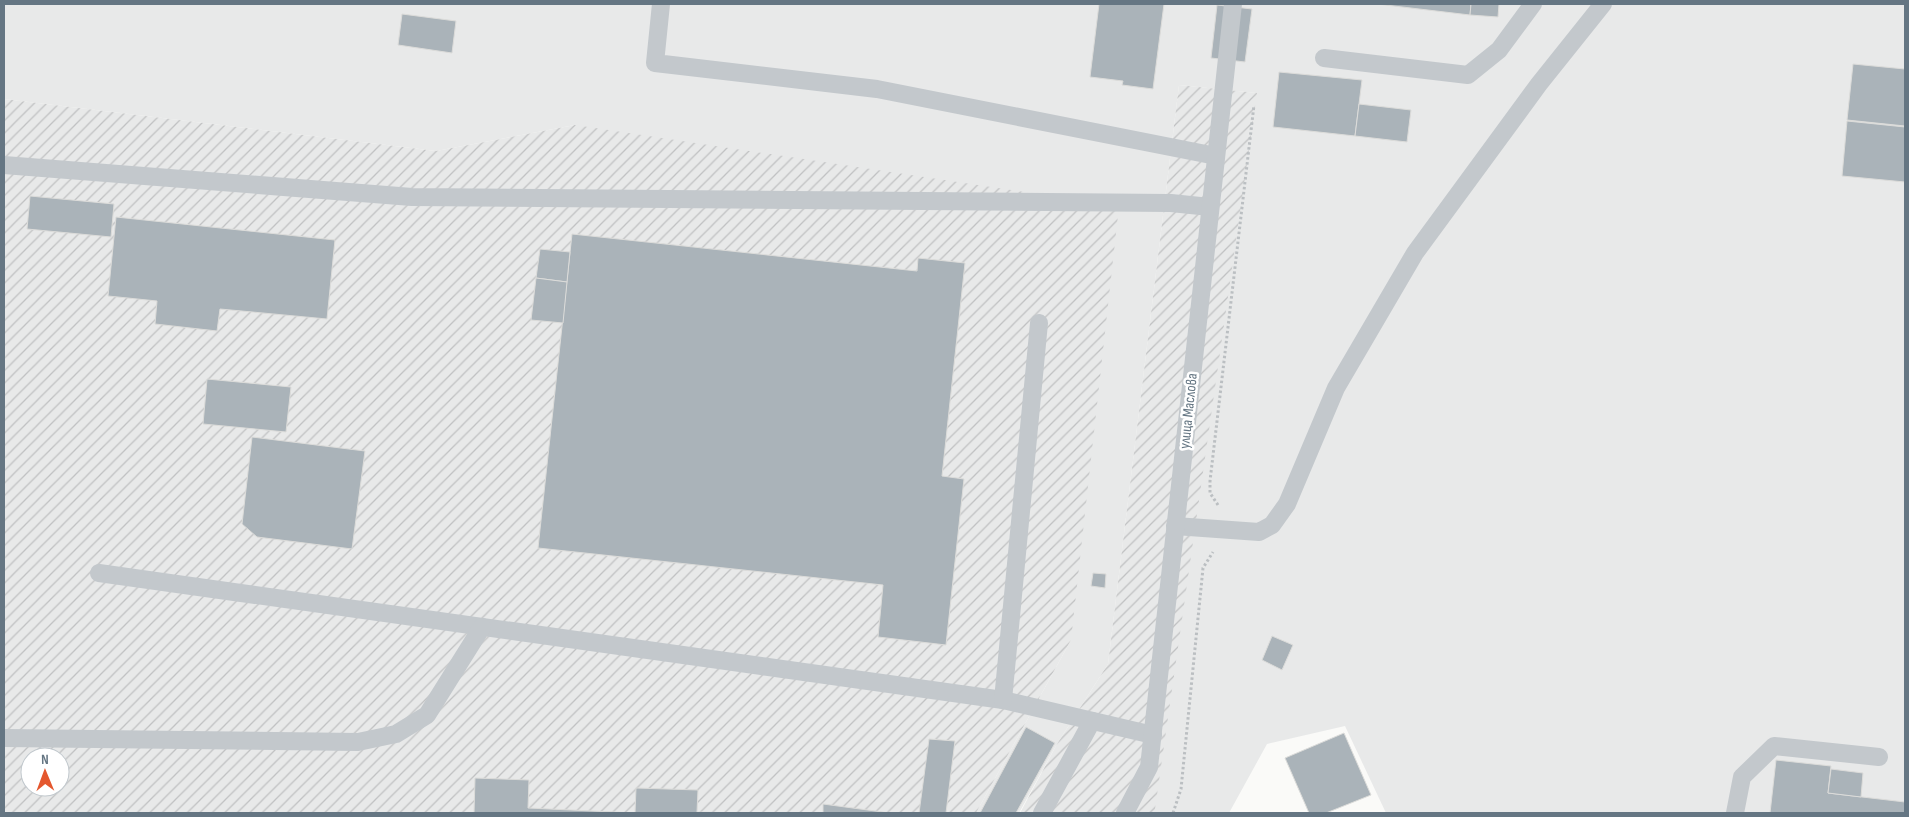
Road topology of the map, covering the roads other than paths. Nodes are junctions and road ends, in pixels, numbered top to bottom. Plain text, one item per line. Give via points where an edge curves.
1 (661, 4) edge
2 (1232, 4) edge
3 (1533, 4) edge
4 (1603, 4) edge
5 (1324, 58) dead end
6 (1216, 156) junction
7 (4, 166) edge
8 (1210, 207) junction
9 (1039, 322) dead end
10 (1176, 526) junction
11 (99, 574) dead end
12 (482, 627) junction
13 (1003, 700) junction
14 (1092, 721) junction
15 (1152, 735) junction
16 (4, 738) edge
17 (1879, 757) dead end
18 (1042, 813) edge
19 (1125, 813) edge
20 (1735, 813) edge

1 - 6 lane via 655,63 877,89
2 - 6 lane, улица Маслова
3 - 5 lane via 1499,50 1468,75
4 - 10 lane via 1539,84 1415,253 1336,388 1287,504 1272,525 1259,532
6 - 8 lane, улица Маслова
7 - 8 lane via 412,197 1171,203
8 - 10 lane, улица Маслова
9 - 13 lane
10 - 15 lane, улица Маслова
11 - 12 lane
12 - 13 lane
12 - 16 lane via 427,715 396,734 358,742
13 - 14 lane
14 - 15 lane
14 - 18 lane
15 - 19 lane, улица Маслова via 1149,767
17 - 20 lane via 1774,746 1742,777

